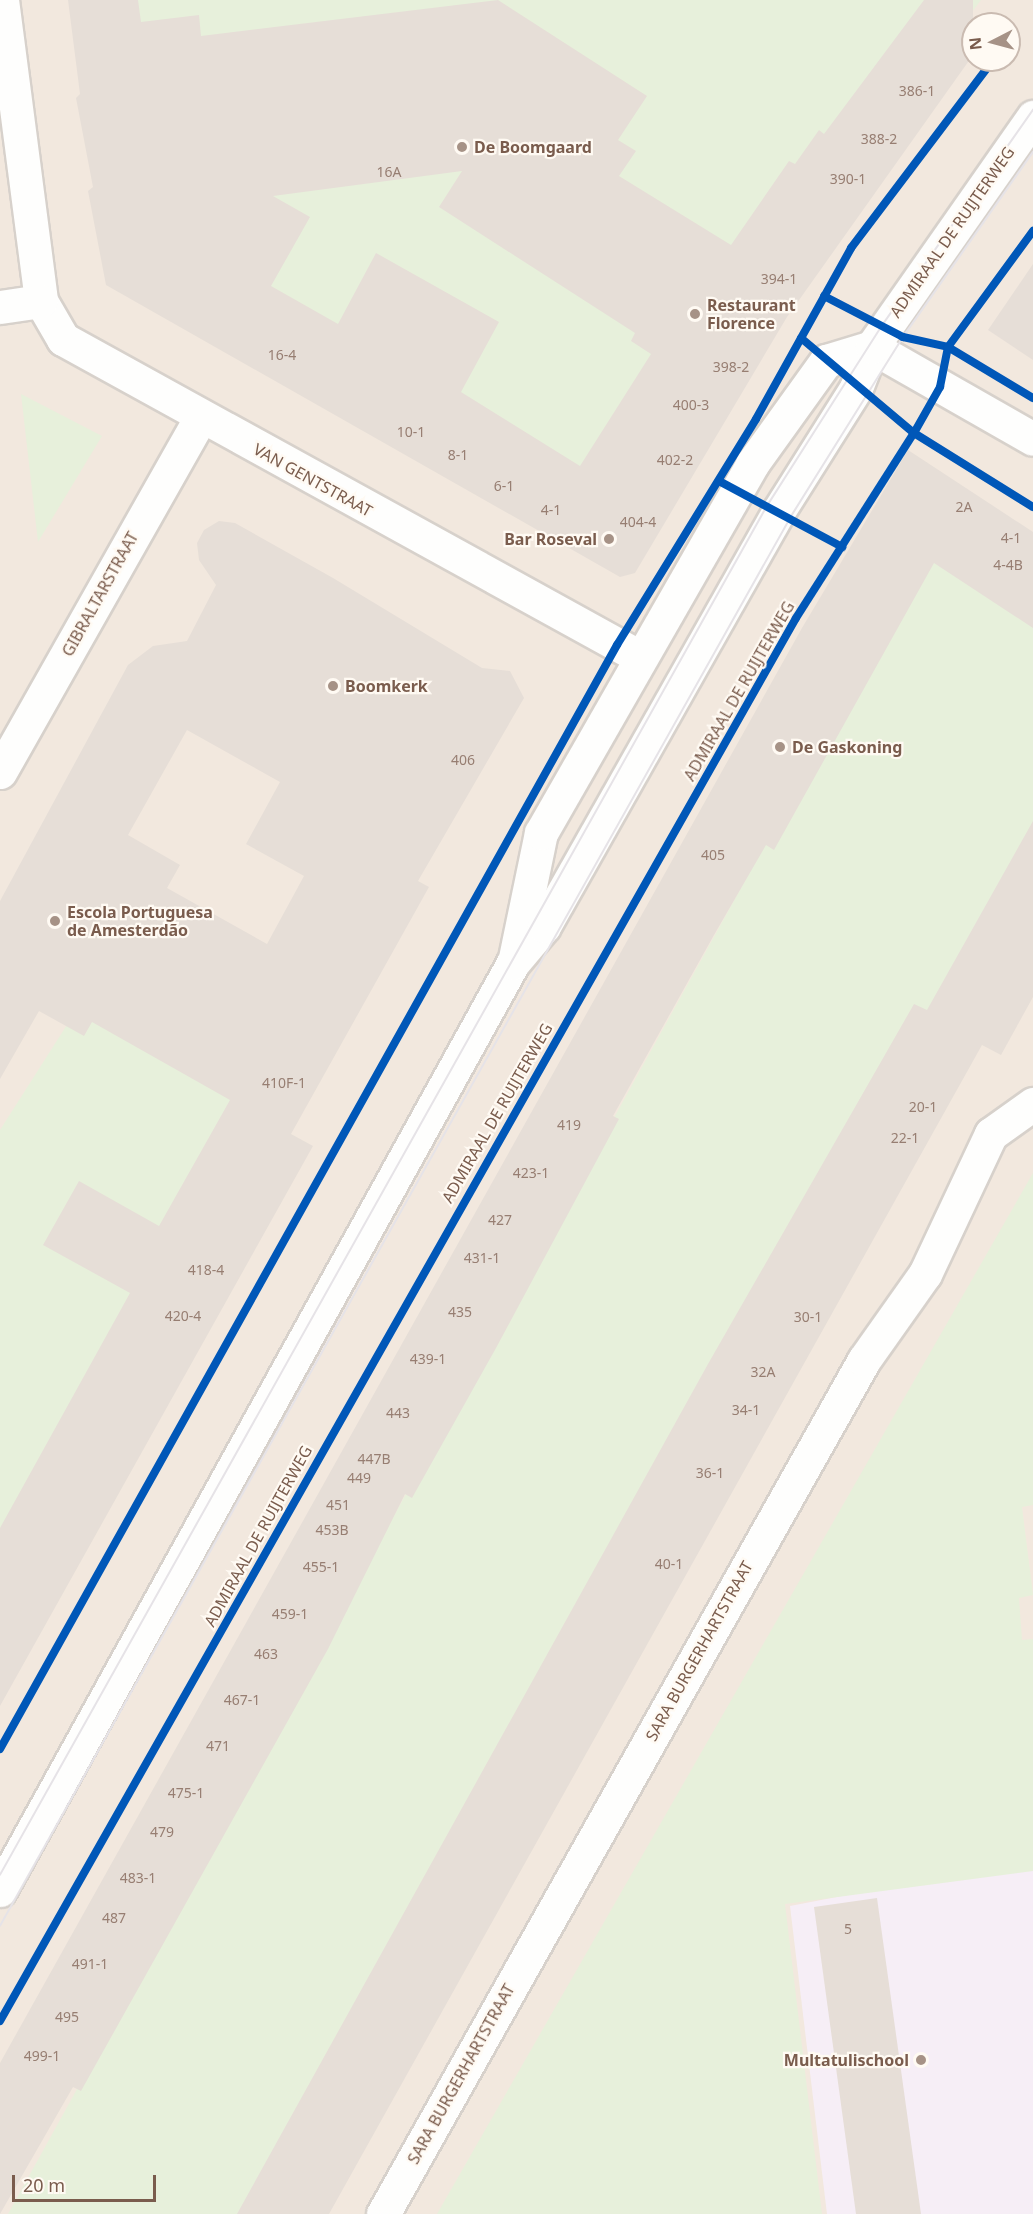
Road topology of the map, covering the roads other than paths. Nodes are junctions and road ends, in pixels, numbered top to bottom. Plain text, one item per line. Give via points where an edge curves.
1 (3, 0) edge
2 (1033, 117) edge
3 (41, 302) junction
4 (0, 307) edge
5 (872, 347) junction
6 (201, 417) junction
7 (1033, 439) edge
8 (640, 657) junction
9 (0, 772) edge
10 (513, 963) junction
11 (1033, 1104) edge
12 (0, 1890) edge
13 (382, 2214) edge

1 - 3 street
2 - 5 street, ADMIRAAL DE RUIJTERWEG
3 - 4 street
3 - 6 street, VAN GENTSTRAAT via 63,339
5 - 7 street
5 - 8 street, ADMIRAAL DE RUIJTERWEG via 826,361 752,464
5 - 10 street, ADMIRAAL DE RUIJTERWEG via 856,388 778,512 544,926
6 - 8 street, VAN GENTSTRAAT
6 - 9 street, GIBRALTARSTRAAT
8 - 10 street, ADMIRAAL DE RUIJTERWEG via 541,833
10 - 12 street, ADMIRAAL DE RUIJTERWEG
11 - 13 street, SARA BURGERHARTSTRAAT via 991,1134 925,1274 864,1360

